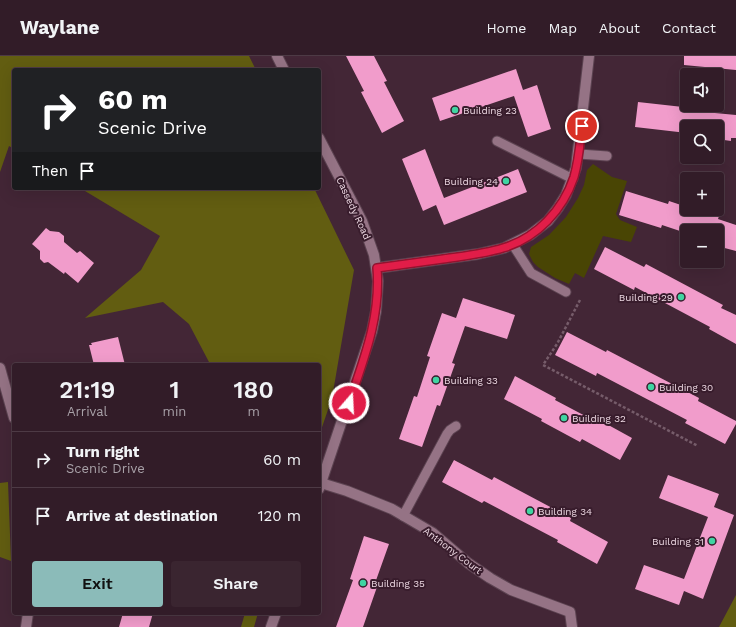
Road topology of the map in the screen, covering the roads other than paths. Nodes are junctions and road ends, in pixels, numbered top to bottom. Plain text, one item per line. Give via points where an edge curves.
1 (277, 56) edge
2 (589, 56) edge
3 (283, 68) edge
4 (497, 141) dead end
5 (321, 142) edge
6 (579, 154) junction
7 (607, 156) dead end
8 (573, 179) junction
9 (513, 245) junction
10 (377, 268) junction
11 (566, 292) dead end
12 (0, 368) edge
13 (12, 411) edge
14 (456, 426) dead end
15 (321, 483) edge
16 (321, 486) edge
17 (403, 516) junction
18 (28, 615) edge
19 (275, 615) edge
20 (26, 627) edge
21 (271, 627) edge
22 (572, 627) edge

1 - 3 street
2 - 6 street
4 - 8 lane
5 - 10 street, Cassedy Road via 362,221
6 - 7 lane
6 - 8 street
8 - 9 street via 563,200 548,221
9 - 10 street via 478,254
9 - 11 lane via 531,273
10 - 15 street, Cassedy Road via 377,302 372,331
12 - 13 street
14 - 17 lane via 447,434
16 - 17 street, Anthony Court via 382,504
17 - 22 street, Anthony Court via 433,534 490,578 512,590 570,612
18 - 20 street
19 - 21 street

